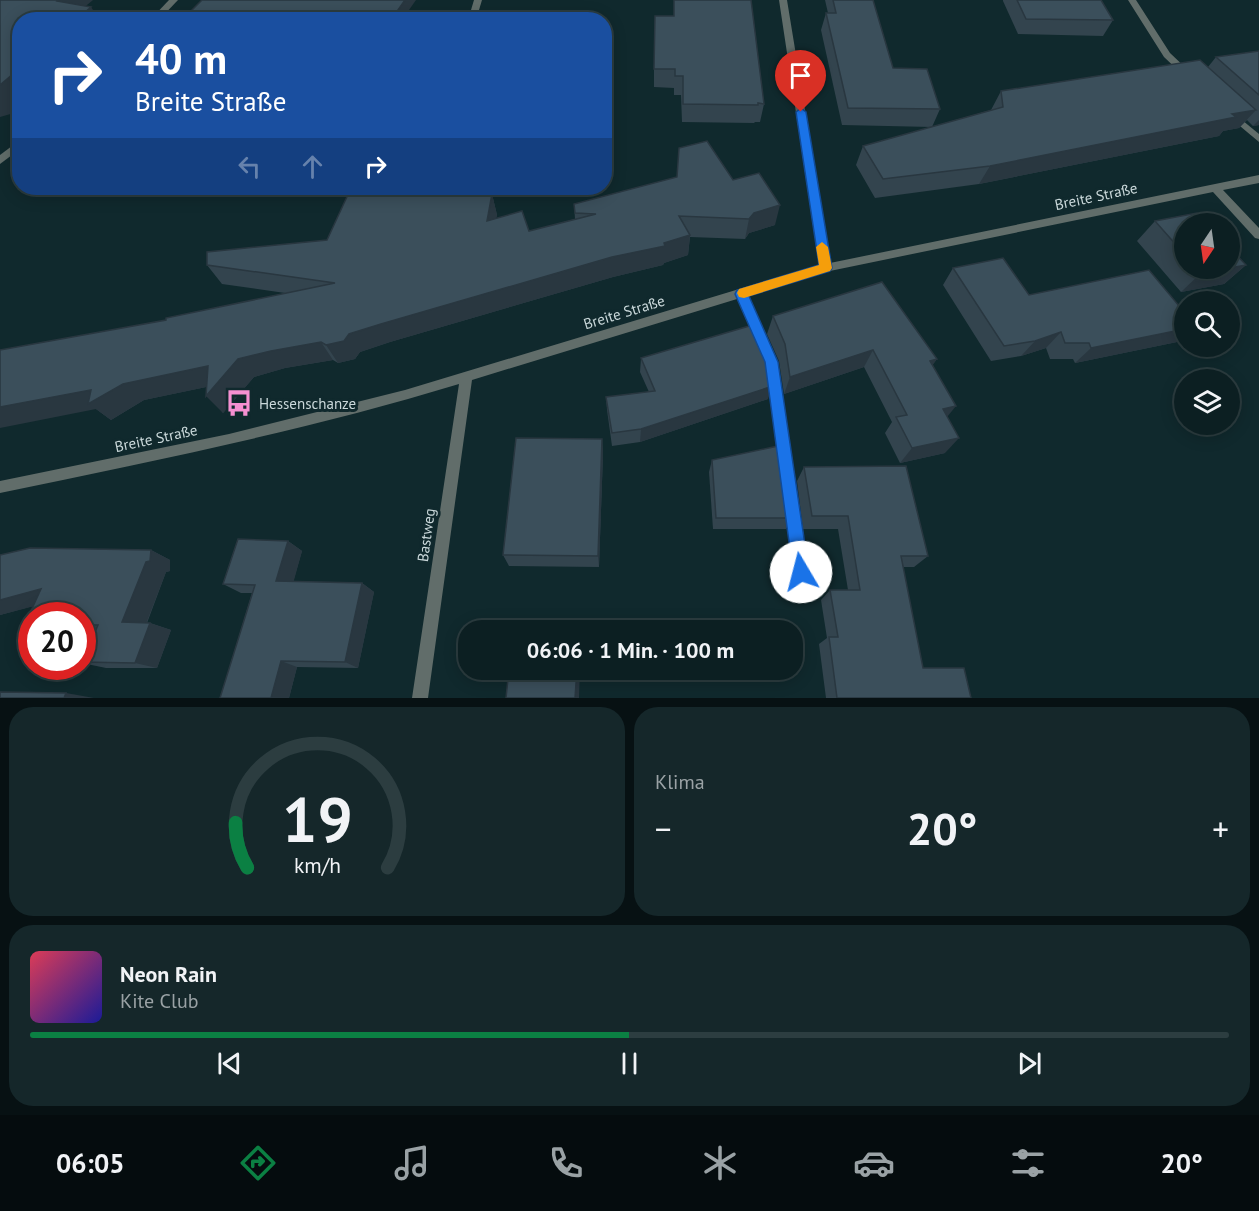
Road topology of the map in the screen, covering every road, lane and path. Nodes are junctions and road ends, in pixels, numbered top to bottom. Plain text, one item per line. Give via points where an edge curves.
1 (174, 0) edge
2 (783, 0) edge
3 (1132, 0) edge
4 (162, 12) edge
5 (1192, 78) edge
6 (1226, 109) edge
7 (1259, 140) edge
8 (12, 150) edge
9 (0, 161) edge
10 (1259, 179) edge
11 (1215, 188) junction
12 (1259, 235) edge
13 (825, 268) junction
14 (742, 294) junction
15 (466, 378) junction
16 (0, 487) edge
17 (804, 596) dead end
18 (420, 698) edge

1 - 4 street
2 - 13 street
3 - 5 street via 1167,55
6 - 7 street
8 - 9 street
10 - 11 street, Breite Straße
11 - 12 street
11 - 13 street, Breite Straße
13 - 14 street, Breite Straße
14 - 15 street, Breite Straße
14 - 17 street via 771,362
15 - 16 street, Breite Straße via 229,440
15 - 18 street, Bastweg

